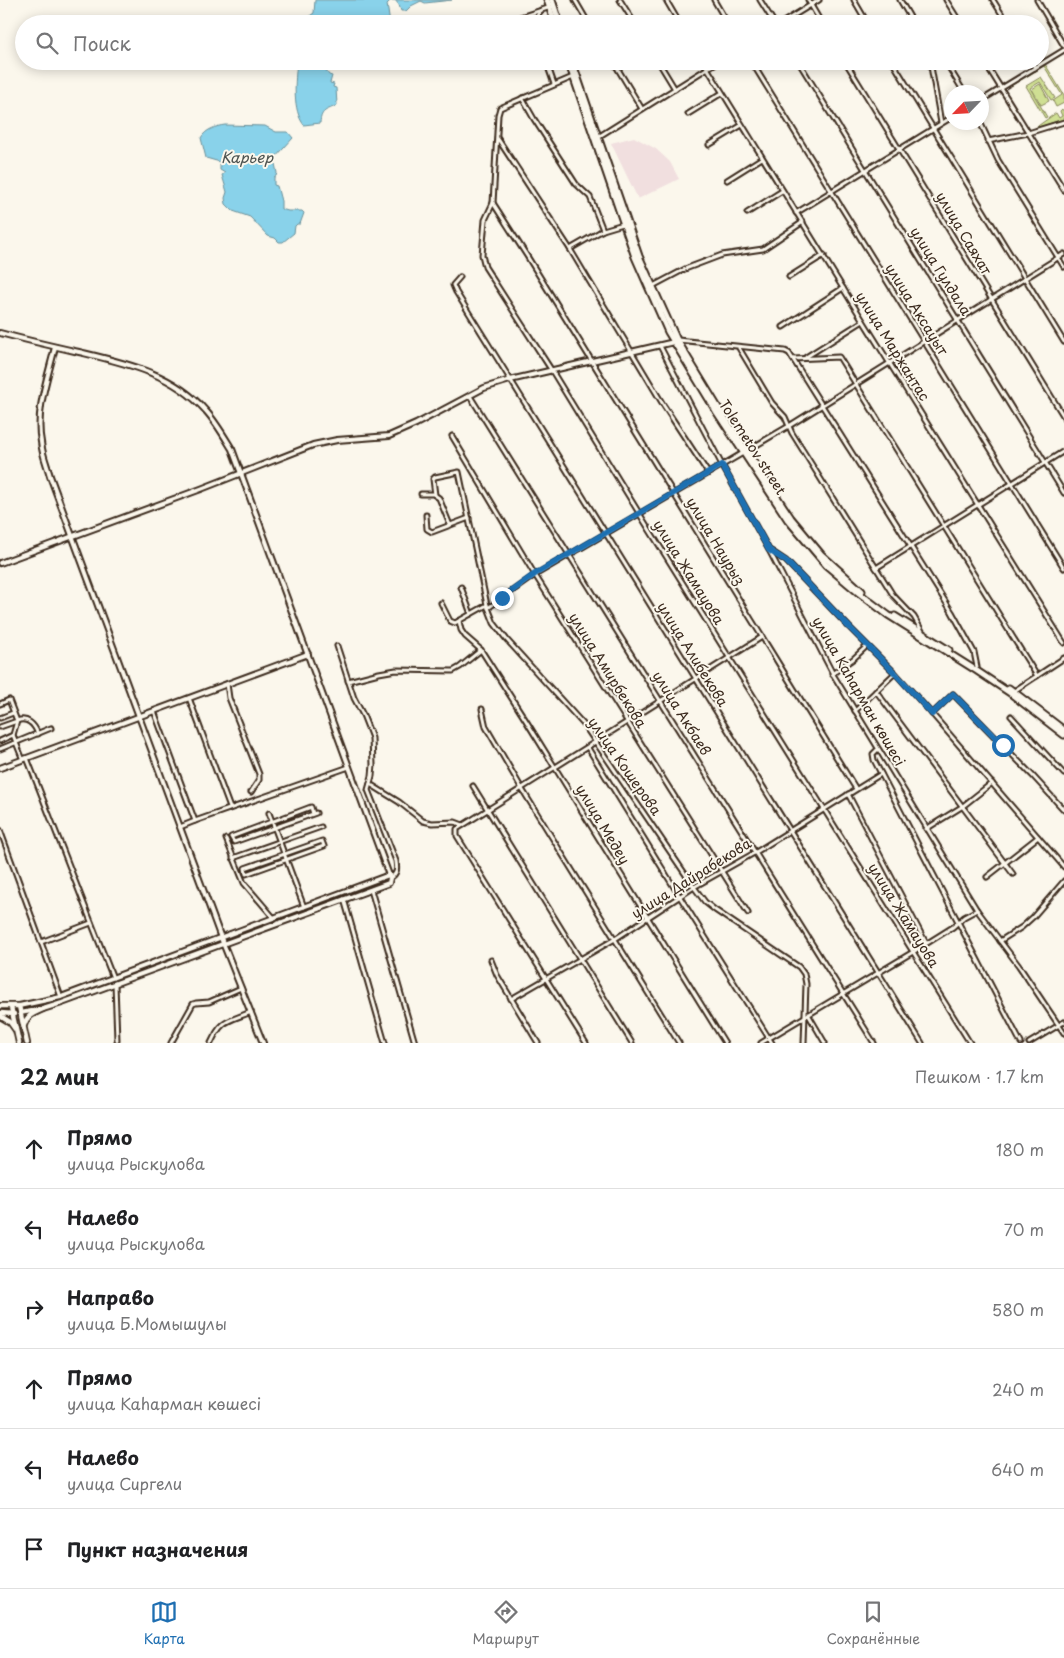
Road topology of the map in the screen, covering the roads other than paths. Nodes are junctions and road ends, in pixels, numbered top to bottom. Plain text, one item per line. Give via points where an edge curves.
1 (547, 0) edge
2 (575, 0) edge
3 (620, 0) edge
4 (666, 0) edge
5 (714, 0) edge
6 (760, 0) edge
7 (808, 0) edge
8 (819, 0) edge
9 (854, 0) edge
10 (900, 0) edge
11 (946, 0) edge
12 (993, 0) edge
13 (1037, 0) edge
14 (552, 4) edge
15 (811, 5) junction
16 (541, 10) junction
17 (526, 15) edge
18 (538, 15) edge
19 (584, 15) edge
20 (629, 15) edge
21 (675, 15) edge
22 (723, 15) edge
23 (769, 15) edge
24 (795, 15) edge
25 (817, 15) edge
26 (863, 15) edge
27 (909, 15) edge
28 (955, 15) edge
29 (1002, 15) edge
30 (1045, 15) edge
31 (1049, 21) edge
32 (1064, 48) edge
33 (1049, 58) edge
34 (549, 70) edge
35 (571, 70) edge
36 (575, 70) edge
37 (618, 70) edge
38 (663, 70) edge
39 (705, 70) edge
40 (709, 70) edge
41 (757, 70) edge
42 (804, 70) edge
43 (851, 70) edge
44 (898, 70) edge
45 (932, 70) edge
46 (951, 70) edge
47 (990, 70) edge
48 (1032, 70) edge
49 (573, 77) junction
50 (554, 84) junction
51 (960, 85) edge
52 (1001, 88) junction
53 (675, 89) junction
54 (722, 93) junction
55 (989, 96) edge
56 (522, 98) junction
57 (642, 109) junction
58 (688, 114) dead end
59 (944, 121) edge
60 (1064, 122) edge
61 (941, 123) junction
62 (742, 126) junction
63 (934, 128) junction
64 (984, 130) edge
65 (1028, 133) junction
66 (597, 137) junction
67 (498, 138) junction
68 (988, 140) junction
69 (709, 145) dead end
70 (899, 149) junction
71 (762, 158) junction
72 (865, 170) junction
73 (727, 180) dead end
74 (1064, 190) edge
75 (831, 191) junction
76 (782, 192) junction
77 (493, 203) junction
78 (747, 213) dead end
79 (796, 213) junction
80 (803, 222) junction
81 (624, 224) junction
82 (603, 230) junction
83 (570, 249) junction
84 (1064, 254) edge
85 (824, 255) junction
86 (1059, 258) junction
87 (1064, 267) edge
88 (460, 277) dead end
89 (789, 277) dead end
90 (1025, 279) junction
91 (650, 287) junction
92 (843, 288) junction
93 (991, 300) junction
94 (958, 320) junction
95 (863, 321) junction
96 (783, 327) dead end
97 (0, 333) edge
98 (675, 341) junction
99 (924, 342) junction
100 (1064, 342) edge
101 (660, 346) junction
102 (56, 347) junction
103 (739, 347) junction
104 (632, 351) junction
105 (806, 358) junction
106 (793, 359) junction
107 (591, 361) junction
108 (890, 363) junction
109 (552, 371) junction
110 (510, 380) junction
111 (855, 384) junction
112 (470, 396) junction
113 (821, 406) junction
114 (1064, 417) edge
115 (788, 426) junction
116 (452, 436) dead end
117 (1064, 451) edge
118 (745, 452) junction
119 (1045, 463) junction
120 (722, 465) junction
121 (708, 473) junction
122 (241, 474) junction
123 (1012, 484) junction
124 (673, 493) junction
125 (1064, 493) edge
126 (421, 494) dead end
127 (436, 495) junction
128 (978, 505) junction
129 (639, 513) junction
130 (426, 515) dead end
131 (469, 518) junction
132 (450, 525) junction
133 (943, 526) junction
134 (605, 533) junction
135 (73, 536) junction
136 (910, 547) junction
137 (769, 550) junction
138 (570, 554) junction
139 (0, 563) edge
140 (876, 568) junction
141 (1064, 568) edge
142 (535, 574) junction
143 (461, 588) dead end
144 (441, 603) dead end
145 (488, 606) junction
146 (471, 614) junction
147 (458, 621) junction
148 (922, 635) junction
149 (762, 637) junction
150 (1064, 642) edge
151 (337, 646) dead end
152 (867, 646) junction
153 (481, 650) junction
154 (308, 654) junction
155 (730, 658) junction
156 (1064, 658) edge
157 (977, 667) junction
158 (895, 673) junction
159 (832, 674) junction
160 (1037, 676) junction
161 (696, 679) junction
162 (348, 681) junction
163 (227, 684) junction
164 (876, 691) junction
165 (1013, 691) junction
166 (189, 698) junction
167 (661, 700) junction
168 (0, 704) edge
169 (482, 709) dead end
170 (154, 711) junction
171 (854, 712) junction
172 (14, 713) junction
173 (932, 714) junction
174 (139, 716) junction
175 (1011, 716) dead end
176 (0, 718) edge
177 (17, 721) junction
178 (627, 722) junction
179 (0, 727) edge
180 (51, 728) dead end
181 (1064, 730) edge
182 (38, 734) junction
183 (13, 735) junction
184 (1064, 735) edge
185 (0, 741) edge
186 (16, 743) junction
187 (596, 743) junction
188 (588, 748) junction
189 (0, 749) edge
190 (877, 750) junction
191 (25, 759) junction
192 (349, 767) junction
193 (0, 768) edge
194 (556, 768) junction
195 (881, 774) junction
196 (1064, 774) edge
197 (992, 783) junction
198 (370, 784) junction
199 (473, 786) dead end
200 (522, 789) junction
201 (856, 789) junction
202 (251, 792) dead end
203 (848, 794) junction
204 (963, 806) junction
205 (230, 808) junction
206 (824, 809) junction
207 (487, 810) junction
208 (1064, 810) edge
209 (269, 812) dead end
210 (195, 821) junction
211 (272, 822) junction
212 (463, 825) junction
213 (180, 827) junction
214 (321, 827) dead end
215 (275, 828) junction
216 (0, 830) edge
217 (790, 830) junction
218 (926, 830) junction
219 (1038, 837) junction
220 (226, 838) dead end
221 (280, 841) junction
222 (756, 852) junction
223 (284, 853) junction
224 (233, 858) junction
225 (286, 860) junction
226 (1005, 862) junction
227 (1064, 867) edge
228 (721, 871) junction
229 (1013, 874) dead end
230 (390, 877) junction
231 (987, 877) dead end
232 (1064, 881) edge
233 (694, 887) junction
234 (371, 890) junction
235 (680, 897) junction
236 (344, 899) junction
237 (304, 907) junction
238 (976, 910) junction
239 (748, 913) dead end
240 (274, 918) junction
241 (647, 918) junction
242 (91, 922) junction
243 (958, 922) junction
244 (221, 938) junction
245 (615, 939) junction
246 (1000, 941) junction
247 (41, 942) junction
248 (229, 942) junction
249 (926, 943) junction
250 (223, 944) junction
251 (217, 946) junction
252 (226, 950) junction
253 (913, 952) junction
254 (581, 959) junction
255 (491, 960) dead end
256 (878, 972) junction
257 (113, 978) junction
258 (546, 979) junction
259 (115, 984) junction
260 (241, 988) junction
261 (844, 994) junction
262 (61, 997) junction
263 (511, 999) junction
264 (0, 1006) edge
265 (19, 1006) junction
266 (11, 1007) junction
267 (43, 1009) junction
268 (251, 1012) junction
269 (20, 1013) junction
270 (0, 1014) edge
271 (13, 1014) junction
272 (806, 1015) junction
273 (1064, 1022) edge
274 (1059, 1025) junction
275 (24, 1029) junction
276 (1064, 1033) edge
277 (18, 1037) junction
278 (769, 1038) junction
279 (117, 1040) dead end
280 (20, 1043) edge
281 (27, 1043) edge
282 (171, 1043) edge
283 (211, 1043) edge
284 (263, 1043) edge
285 (385, 1043) edge
286 (415, 1043) edge
287 (538, 1043) edge
288 (586, 1043) edge
289 (632, 1043) edge
290 (679, 1043) edge
291 (725, 1043) edge
292 (761, 1043) edge
293 (772, 1043) edge
294 (804, 1043) edge
295 (825, 1043) edge
296 (874, 1043) edge
297 (922, 1043) edge
298 (970, 1043) edge
299 (1022, 1043) edge
300 (1029, 1043) edge

1 - 14 main road
2 - 19 street
3 - 20 street
4 - 21 street
5 - 22 street
6 - 23 street
7 - 15 street
8 - 15 street
9 - 26 street
10 - 27 street
11 - 28 street
12 - 29 street
13 - 30 street
14 - 16 street
15 - 24 street
15 - 25 street
16 - 17 street
16 - 18 street
31 - 32 street
32 - 33 street
34 - 50 street
35 - 49 main road, Tolemetov street
36 - 66 main road, Tolemetov street
37 - 57 street
38 - 53 street
39 - 53 street
40 - 54 street, улица Маржантас
41 - 75 street, улица Аксауыт
42 - 72 street, улица Гулдала
43 - 70 street, улица Саяхат
44 - 63 street
45 - 61 street
46 - 51 street
47 - 52 street
48 - 52 street
49 - 50 street, улица Жамауова
49 - 66 main road, Tolemetov street
50 - 56 street, улица Жамауова
52 - 55 street
52 - 65 street
53 - 57 street
54 - 58 street
54 - 62 street, улица Маржантас
56 - 67 street, улица Жамауова via 500,108
56 - 82 street via 576,184 590,196
57 - 66 street
59 - 61 street
60 - 65 street
61 - 63 street
62 - 69 street
62 - 71 street, улица Маржантас
63 - 70 street
63 - 90 street
64 - 68 street
65 - 68 street
65 - 74 street
66 - 81 main road, Tolemetov street
66 - 91 main road, Tolemetov street
67 - 77 street, улица Жамауова
67 - 83 street
68 - 86 street
70 - 72 street
70 - 93 street, улица Саяхат
71 - 73 street
71 - 76 street, улица Маржантас
72 - 75 street
72 - 94 street, улица Гулдала
75 - 79 street
75 - 99 street, улица Аксауыт
76 - 78 street
76 - 79 street, улица Маржантас
77 - 107 street, улица Наурыз
77 - 109 street, улица Жамауова via 485,220 482,261
79 - 80 street, улица Маржантас
80 - 85 street, улица Маржантас
80 - 91 street via 764,248 722,256 685,269
81 - 82 street
81 - 91 main road, Tolemetov street
82 - 83 street
83 - 104 street
84 - 86 street
85 - 89 street
85 - 92 street, улица Маржантас
86 - 87 street
86 - 90 street
88 - 110 street, улица Алибекова via 453,286
90 - 93 street
90 - 100 street
91 - 98 main road, Tolemetov street
92 - 95 street, улица Маржантас
92 - 96 street
93 - 94 street
93 - 114 street, улица Саяхат
94 - 99 street
94 - 119 street, улица Гулдала
95 - 105 street
95 - 108 street, улица Маржантас
97 - 102 street
98 - 101 street
98 - 103 street
98 - 118 main road, Tolemetov street
99 - 108 street
99 - 123 street, улица Аксауыт
101 - 104 street
101 - 120 street, улица Каһарман көшесі
102 - 122 street via 128,364 149,371 177,387 205,410 218,426 232,449
102 - 135 street via 40,411 40,443
103 - 106 street via 786,351
103 - 115 street
104 - 107 street
104 - 121 street
105 - 106 street
105 - 111 street via 839,357
106 - 113 street
107 - 109 street
107 - 124 street, улица Наурыз
108 - 111 street
108 - 128 street, улица Маржантас
109 - 110 street
109 - 129 street, улица Жамауова
110 - 112 street
110 - 134 street, улица Алибекова
111 - 113 street
111 - 133 street
112 - 122 street via 389,436 313,445
112 - 138 street, улица Акбаев
113 - 115 street
113 - 136 street
115 - 118 street
115 - 140 street
116 - 142 street, улица Амирбекова
117 - 119 street
118 - 120 street
118 - 148 main road, Tolemetov street via 788,520 818,557 888,615
119 - 123 street
119 - 125 street, улица Гулдала
120 - 121 street
120 - 137 street, улица Каһарман көшесі
121 - 124 street
122 - 135 street
122 - 154 street
123 - 128 street
123 - 141 street, улица Аксауыт
124 - 129 street
124 - 149 street, улица Наурыз
126 - 127 street
127 - 131 street, улица Кошерова via 435,477 460,473
127 - 132 street
128 - 133 street
128 - 150 street, улица Маржантас
129 - 134 street
129 - 155 street, улица Жамауова
130 - 132 street via 429,531
131 - 132 street
131 - 145 street, улица Кошерова
133 - 136 street
133 - 160 street
134 - 138 street
134 - 161 street, улица Алибекова
135 - 139 street
135 - 174 street
136 - 140 street
136 - 157 street via 970,643
137 - 152 street via 786,561
137 - 159 street, улица Каһарман көшесі
138 - 142 street
138 - 167 street, улица Акбаев
140 - 148 street via 893,595 914,617
142 - 145 street
142 - 178 street, улица Амирбекова
143 - 146 street
144 - 147 street, улица Медеу via 450,621
145 - 146 street
145 - 187 street, улица Кошерова via 494,623 507,640 584,725
146 - 147 street
147 - 153 street, улица Медеу via 465,636
148 - 157 main road, Tolemetov street
148 - 184 main road, Tolemetov street via 1010,693
149 - 155 street
149 - 201 street, улица Наурыз
151 - 162 street
152 - 158 street
152 - 159 street
153 - 162 street via 453,671 396,670
153 - 194 street, улица Медеу
154 - 163 street
154 - 192 street
155 - 161 street
155 - 206 street, улица Жамауова
156 - 160 street
157 - 165 main road, Tolemetov street
158 - 164 street
158 - 173 street
159 - 171 street, улица Каһарман көшесі
160 - 165 street
161 - 167 street
161 - 217 street, улица Алибекова
162 - 198 street via 372,738
163 - 166 street
163 - 202 street via 260,778
164 - 171 street
164 - 204 street
165 - 181 main road, Tolemetov street
166 - 170 street
166 - 205 street
167 - 178 street
167 - 222 street, улица Акбаев
168 - 172 street via 9,700
169 - 200 street via 486,727
170 - 174 street
170 - 210 street
171 - 190 street, улица Каһарман көшесі
172 - 176 street
172 - 177 street
173 - 197 street
173 - 208 street via 953,694
174 - 191 street
174 - 213 street
175 - 196 street
177 - 179 street
177 - 182 street via 27,720
177 - 183 street
178 - 187 street
178 - 228 street, улица Амирбекова
180 - 182 street
182 - 186 street
183 - 185 street
183 - 186 street
186 - 189 street
186 - 191 street
187 - 188 street
187 - 233 street, улица Кошерова
188 - 194 street
188 - 235 street
190 - 195 street via 873,754 874,760
190 - 218 street, улица Каһарман көшесі
191 - 193 street
191 - 242 street
192 - 205 street
192 - 230 street
194 - 200 street
194 - 241 street, улица Медеу
195 - 201 street, улица Дайрабекова
195 - 243 street
197 - 204 street
197 - 219 street
198 - 212 street via 423,821
198 - 230 street via 370,798 398,869
199 - 207 street
200 - 207 street
200 - 245 street
201 - 203 street, улица Дайрабекова
203 - 206 street, улица Дайрабекова
203 - 249 street
204 - 218 street
204 - 226 street
205 - 210 street
206 - 217 street, улица Дайрабекова
206 - 253 street, улица Жамауова
207 - 212 street
207 - 254 street
209 - 211 street
210 - 213 street
211 - 215 street
211 - 215 street via 311,808 315,813
211 - 215 street via 231,837 234,842
212 - 258 street via 456,832
213 - 244 street
214 - 221 street
215 - 221 street
216 - 247 street
217 - 222 street, улица Дайрабекова
217 - 256 street, улица Алибекова
218 - 238 street, улица Каһарман көшесі
219 - 226 street
219 - 227 street
220 - 224 street
221 - 223 street
221 - 224 street
222 - 228 street, улица Дайрабекова
222 - 261 street, улица Акбаев
223 - 225 street
223 - 225 street via 323,841 324,846
223 - 225 street via 245,868 246,874
224 - 240 street via 244,883
225 - 237 street
226 - 229 street
226 - 231 street
228 - 233 street, улица Дайрабекова
228 - 239 street, улица Амирбекова
230 - 234 street via 389,883
230 - 237 street
232 - 246 street via 1022,927
233 - 235 street, улица Дайрабекова
233 - 272 street, улица Кошерова via 715,910 799,968 806,984
234 - 236 street
234 - 286 street
235 - 241 street, улица Дайрабекова
235 - 278 street
236 - 248 street
236 - 285 street
237 - 240 street
238 - 243 street
238 - 246 street, улица Каһарман көшесі
240 - 244 street
241 - 245 street, улица Дайрабекова
241 - 291 street, улица Медеу
242 - 247 street
242 - 257 street
243 - 249 street
243 - 299 street
244 - 250 street
244 - 257 street
245 - 254 street, улица Дайрабекова
245 - 290 street
246 - 274 street, улица Каһарман көшесі
247 - 262 street
248 - 250 street
248 - 252 street
249 - 253 street
250 - 251 street
250 - 252 street
251 - 252 street
251 - 259 street
252 - 260 street
253 - 256 street
253 - 298 street, улица Жамауова
254 - 258 street, улица Дайрабекова
254 - 289 street
255 - 263 street
256 - 261 street
256 - 297 street, улица Алибекова
257 - 262 street
258 - 263 street, улица Дайрабекова
258 - 288 street
259 - 267 street
259 - 279 street
260 - 268 street
260 - 282 street via 209,1002 193,1004
261 - 272 street
261 - 296 street, улица Акбаев
262 - 265 street
263 - 287 street
264 - 266 main road
265 - 266 main road
265 - 269 main road
266 - 271 main road
267 - 269 street
267 - 275 main road via 26,1018
268 - 283 street via 223,1023
268 - 284 street
269 - 271 main road
269 - 275 main road
270 - 271 main road
270 - 277 main road via 10,1022
271 - 277 main road
272 - 278 street
272 - 294 street, улица Кошерова
272 - 295 street
273 - 274 street
274 - 276 street, улица Каһарман көшесі
274 - 300 street
275 - 281 main road
277 - 280 main road
278 - 292 street
278 - 293 street

